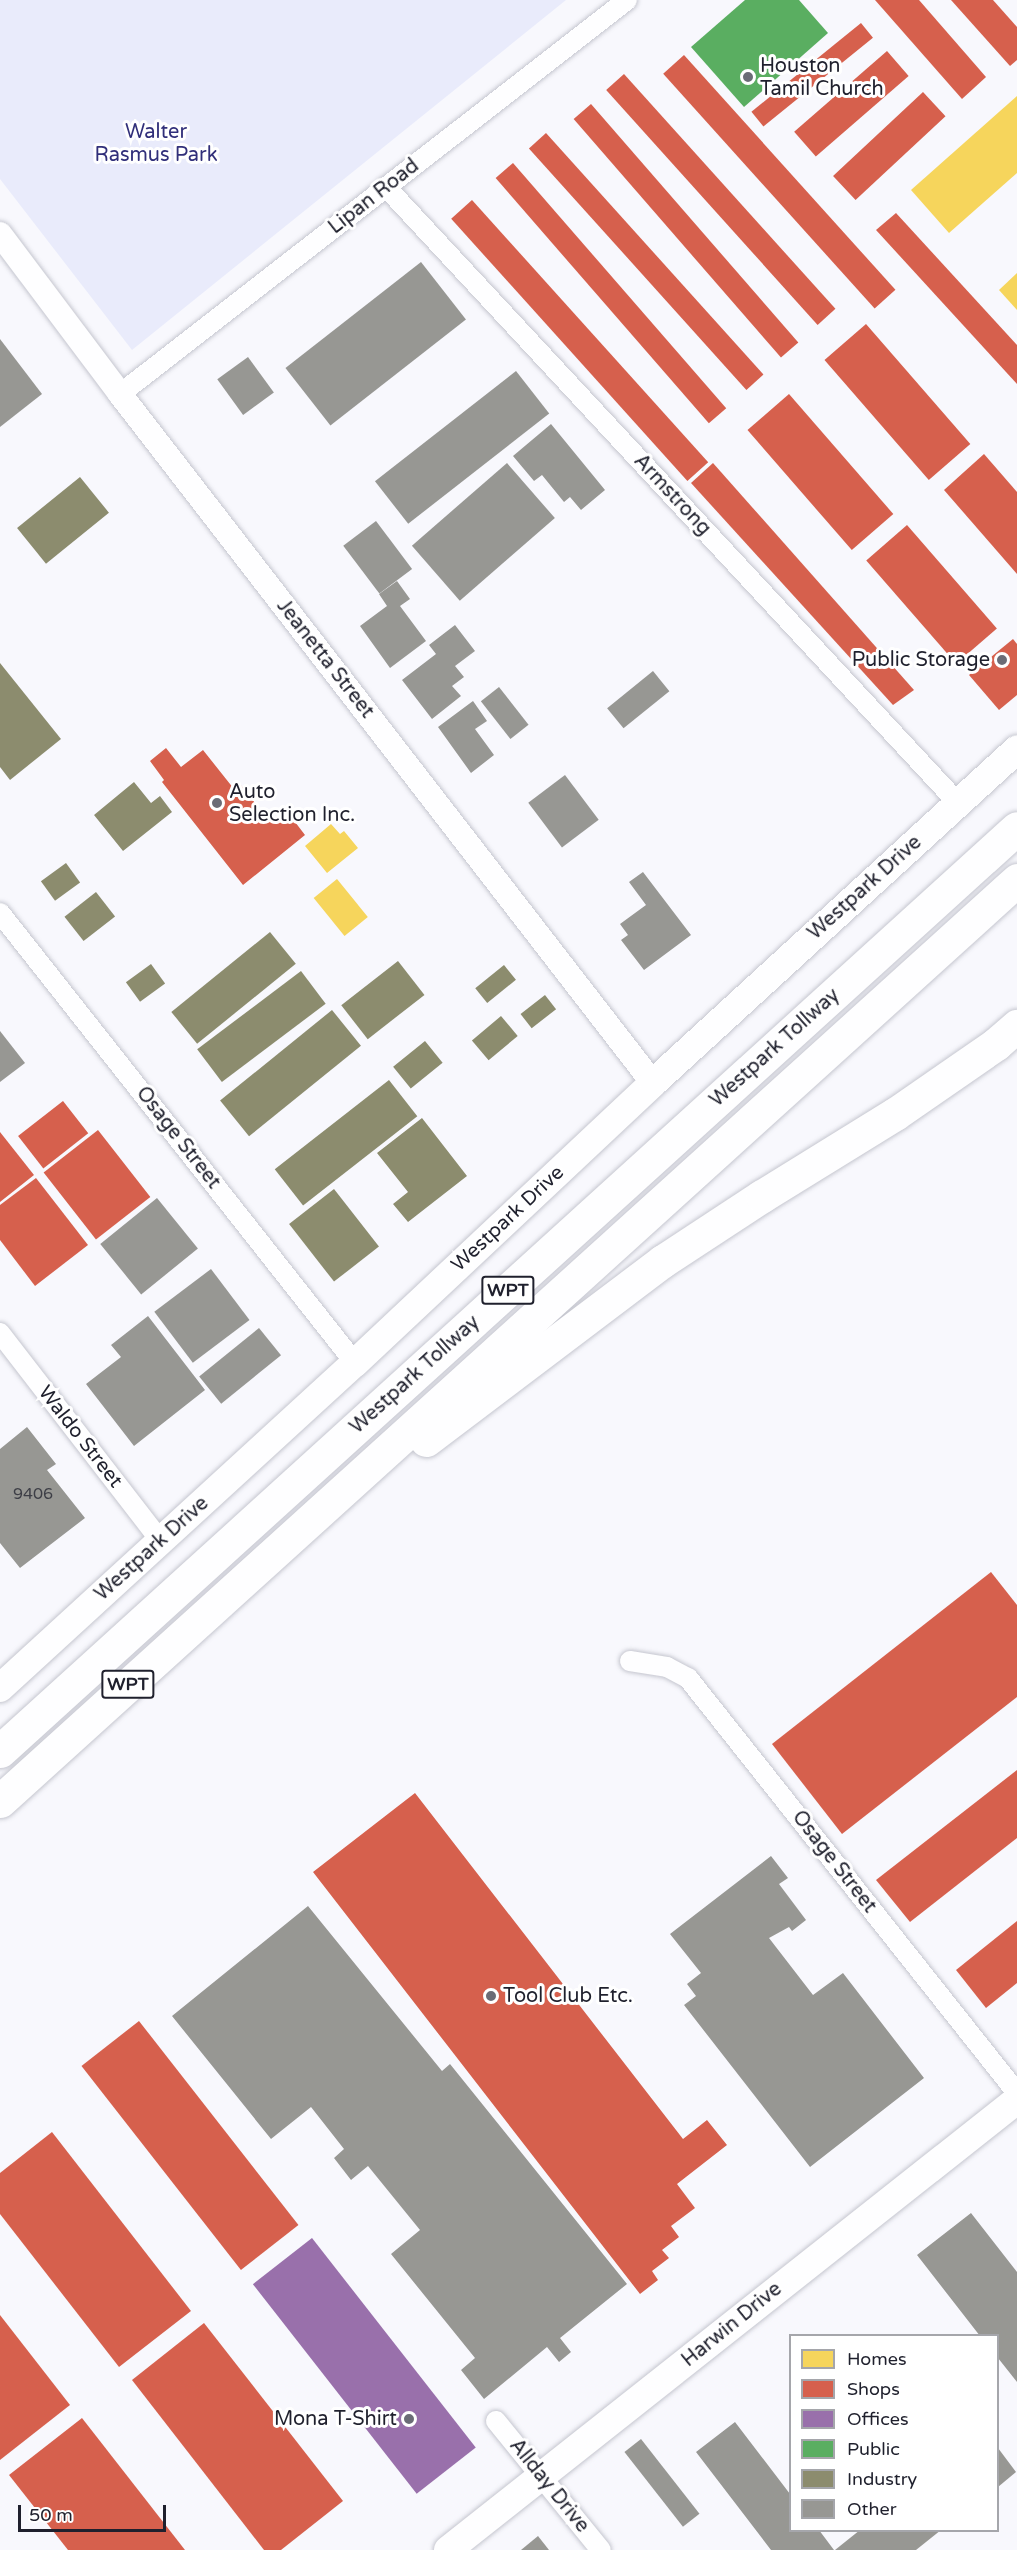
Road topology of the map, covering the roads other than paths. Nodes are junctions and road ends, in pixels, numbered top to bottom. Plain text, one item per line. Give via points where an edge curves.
1 (627, 0) edge
2 (386, 188) junction
3 (0, 234) edge
4 (120, 394) junction
5 (1017, 749) edge
6 (958, 803) junction
7 (1017, 828) edge
8 (1017, 880) edge
9 (0, 912) edge
10 (1017, 1026) edge
11 (652, 1083) junction
12 (0, 1333) edge
13 (355, 1363) junction
14 (161, 1541) junction
15 (256, 1567) junction
16 (630, 1660) dead end
17 (0, 1688) edge
18 (0, 1751) edge
19 (0, 1800) edge
20 (1017, 2093) edge
21 (1017, 2100) edge
22 (496, 2421) dead end
23 (541, 2476) junction
24 (448, 2550) edge
25 (601, 2550) edge

1 - 2 street, Lipan Road
2 - 4 street, Lipan Road
2 - 6 street, Armstrong
3 - 4 street, Jeanetta Street
4 - 11 street, Jeanetta Street
5 - 6 main road, Westpark Drive
6 - 11 main road, Westpark Drive
7 - 18 highway, Westpark Tollway / WPT
8 - 15 highway, Westpark Tollway / WPT
9 - 13 street, Osage Street
10 - 15 highway via 895,1114 663,1261
11 - 13 main road, Westpark Drive
12 - 14 street, Waldo Street
13 - 14 main road, Westpark Drive
14 - 17 main road, Westpark Drive
15 - 19 highway, Westpark Tollway / WPT
16 - 20 street, Osage Street via 666,1667 688,1678
21 - 23 main road, Harwin Drive
22 - 23 street, Allday Drive
23 - 24 main road, Harwin Drive
23 - 25 street, Allday Drive

